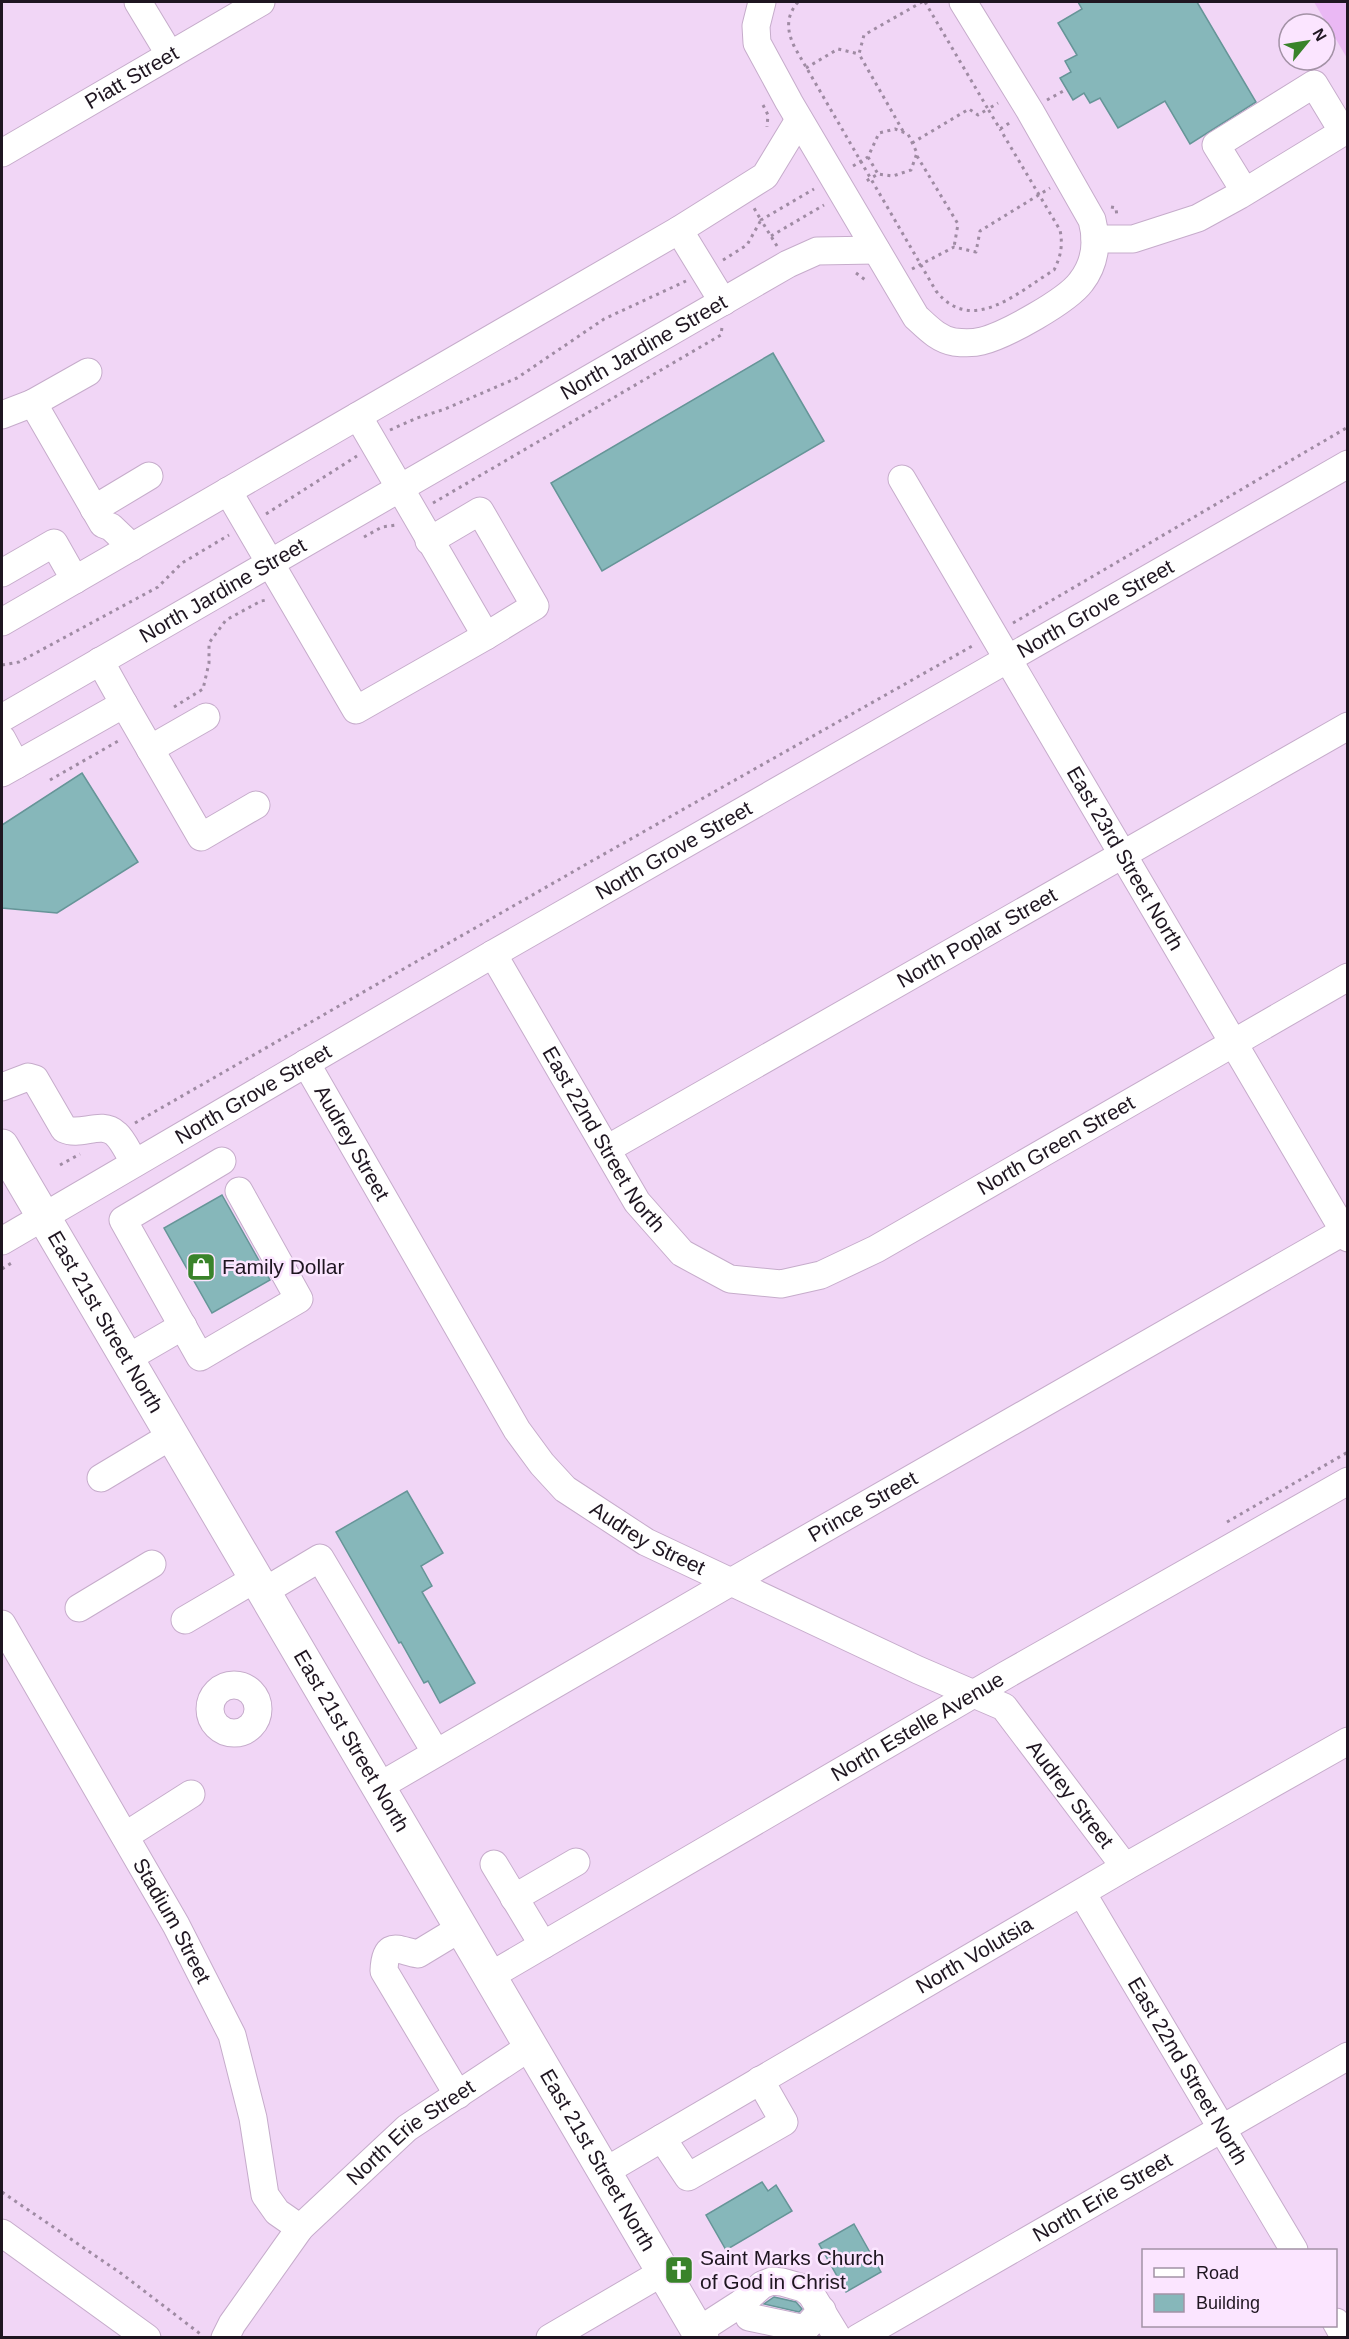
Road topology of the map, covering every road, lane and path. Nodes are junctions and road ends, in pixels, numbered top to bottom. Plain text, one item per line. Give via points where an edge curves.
1 (138, 2) edge
2 (261, 2) edge
3 (762, 2) edge
4 (798, 2) edge
5 (923, 2) edge
6 (963, 2) edge
7 (859, 54) junction
8 (170, 55) junction
9 (806, 68) junction
10 (1067, 89) dead end
11 (1040, 101) junction
12 (998, 103) dead end
13 (988, 109) junction
14 (799, 120) junction
15 (1000, 129) junction
16 (904, 132) dead end
17 (912, 142) dead end
18 (2, 153) edge
19 (916, 155) dead end
20 (868, 157) dead end
21 (878, 174) dead end
22 (1067, 177) junction
23 (1245, 192) junction
24 (1039, 195) junction
25 (1103, 206) dead end
26 (761, 220) dead end
27 (679, 230) junction
28 (1107, 239) junction
29 (954, 247) junction
30 (876, 250) junction
31 (788, 264) junction
32 (921, 264) junction
33 (893, 279) junction
34 (723, 302) junction
35 (88, 372) dead end
36 (33, 403) junction
37 (2, 415) edge
38 (358, 416) junction
39 (1347, 427) edge
40 (1347, 464) edge
41 (149, 476) dead end
42 (902, 479) dead end
43 (399, 488) junction
44 (228, 491) junction
45 (99, 517) junction
46 (429, 541) junction
47 (121, 553) junction
48 (269, 563) junction
49 (2, 573) edge
50 (75, 580) junction
51 (2, 622) edge
52 (993, 634) junction
53 (486, 636) junction
54 (1008, 659) junction
55 (100, 661) junction
56 (124, 704) junction
57 (206, 717) dead end
58 (2, 718) edge
59 (1347, 726) edge
60 (2, 739) edge
61 (150, 749) junction
62 (9, 769) edge
63 (256, 805) dead end
64 (1122, 855) junction
65 (493, 954) junction
66 (1347, 977) edge
67 (1232, 1043) junction
68 (306, 1064) junction
69 (4, 1086) edge
70 (202, 1124) junction
71 (116, 1134) junction
72 (2, 1146) edge
73 (607, 1149) junction
74 (135, 1163) junction
75 (60, 1165) dead end
76 (232, 1178) junction
77 (43, 1217) junction
78 (1346, 1233) edge
79 (2, 1241) edge
80 (753, 1281) joint
81 (183, 1326) junction
82 (126, 1359) junction
83 (171, 1436) junction
84 (101, 1478) dead end
85 (1347, 1481) edge
86 (152, 1564) dead end
87 (731, 1581) junction
88 (259, 1586) junction
89 (79, 1608) dead end
90 (185, 1620) dead end
91 (2, 1624) edge
92 (974, 1694) junction
93 (1347, 1741) edge
94 (436, 1753) junction
95 (378, 1787) junction
96 (191, 1794) dead end
97 (125, 1836) junction
98 (576, 1862) dead end
99 (494, 1864) dead end
100 (1125, 1867) junction
101 (1082, 1893) junction
102 (514, 1898) junction
103 (461, 1928) junction
104 (543, 1945) junction
105 (490, 1976) junction
106 (531, 2046) junction
107 (1347, 2056) edge
108 (760, 2080) junction
109 (458, 2095) junction
110 (1222, 2127) junction
111 (662, 2138) junction
112 (604, 2172) junction
113 (2, 2192) edge
114 (300, 2228) junction
115 (2, 2233) edge
116 (1293, 2249) edge
117 (663, 2272) junction
118 (743, 2302) junction
119 (822, 2310) junction
120 (700, 2334) edge
121 (147, 2337) edge
122 (205, 2337) edge
123 (225, 2337) edge
124 (550, 2337) edge
125 (838, 2337) edge
126 (858, 2337) edge

1 - 8 street
2 - 8 street, Piatt Street
3 - 14 street via 756,26 758,43
4 - 9 path via 787,28
5 - 7 path via 864,35
5 - 13 path
6 - 11 street
7 - 9 path via 838,50
7 - 16 path
8 - 18 street, Piatt Street
9 - 32 path
10 - 11 path
11 - 15 path
11 - 22 street
12 - 13 path
13 - 15 path
13 - 17 path via 978,115 969,110
14 - 27 street via 765,176
14 - 30 street
15 - 24 path
19 - 29 path via 958,224
20 - 21 path
22 - 24 path
22 - 28 street
23 - 23 street via 1343,132 1314,84 1216,145
23 - 28 street via 1198,218 1133,239
24 - 29 path via 980,231 976,252
24 - 32 path via 1060,230 1059,259 1054,270 1006,299 985,310 960,311 946,304
25 - 28 path via 1116,208
26 - 31 path
27 - 34 street, North Jardine Street
27 - 38 street
28 - 33 street via 1075,289 1001,335 980,342 956,342 937,336 916,317
29 - 32 path
30 - 31 street via 817,250
30 - 33 street
31 - 34 street
32 - 33 path
34 - 43 street, North Jardine Street
35 - 36 street
36 - 37 street
36 - 45 street
38 - 43 street
38 - 44 street
39 - 52 path
40 - 54 street, North Grove Street
41 - 45 street
42 - 52 street, East 23rd Street North
43 - 46 street
43 - 48 street, North Jardine Street
44 - 47 street
44 - 48 street
45 - 47 street via 111,527
46 - 53 street
46 - 53 street via 480,511 535,606
47 - 50 street
48 - 53 street via 356,710
48 - 55 street, North Jardine Street
49 - 50 street via 54,543
50 - 51 street
52 - 54 street, East 23rd Street North
52 - 71 path
54 - 64 street, East 23rd Street North
54 - 65 street, North Grove Street
55 - 56 street
55 - 58 street, North Jardine Street
56 - 61 street
56 - 62 street
57 - 61 street
59 - 64 street, North Poplar Street
60 - 62 street
61 - 63 street via 201,837
64 - 67 street, East 23rd Street North
64 - 73 street, North Poplar Street
65 - 68 street, North Grove Street
65 - 73 street, East 22nd Street North
66 - 67 street, North Green Street
67 - 78 street, East 23rd Street North
67 - 80 street, North Green Street via 876,1249 821,1275 781,1284
68 - 70 street, North Grove Street
68 - 87 street, Audrey Street via 517,1430 542,1464 565,1489 646,1542
69 - 71 street via 28,1077 35,1079 64,1129 71,1132 102,1127
70 - 74 street, North Grove Street
70 - 76 street
71 - 74 street
71 - 75 path
72 - 77 main road, East 21st Street North
73 - 80 street, East 22nd Street North via 638,1202 682,1253 730,1279
74 - 77 street, North Grove Street
76 - 81 street via 123,1220
76 - 81 street via 300,1299 200,1356
77 - 79 street, North Grove Street
77 - 82 main road, East 21st Street North
78 - 87 street, Prince Street
81 - 82 street
82 - 83 main road, East 21st Street North
83 - 84 street
83 - 88 main road, East 21st Street North
85 - 92 street, North Estelle Avenue
86 - 89 street
87 - 92 street, Audrey Street
87 - 94 street, Prince Street
88 - 90 street
88 - 94 street via 320,1558
88 - 95 main road, East 21st Street North
91 - 97 street, Stadium Street
92 - 100 street, Audrey Street via 1004,1707
92 - 104 street, North Estelle Avenue
93 - 100 street, North Volutsia
94 - 95 street, Prince Street
95 - 103 main road, East 21st Street North
96 - 97 street
97 - 114 street, Stadium Street via 232,2035 253,2118 265,2195 277,2212
98 - 102 street
99 - 102 street
100 - 101 street, North Volutsia
101 - 108 street, North Volutsia
101 - 110 street, East 22nd Street North
102 - 104 street
103 - 105 main road, East 21st Street North
103 - 109 street via 417,1954 400,1947 384,1959 384,1971
104 - 105 street, North Estelle Avenue
105 - 106 main road, East 21st Street North
106 - 109 street, North Erie Street
106 - 112 main road, East 21st Street North
107 - 110 street, North Erie Street
108 - 111 street, North Volutsia
108 - 111 street via 784,2122 688,2177
109 - 114 street, North Erie Street via 408,2128
110 - 116 street, East 22nd Street North
110 - 126 street, North Erie Street
111 - 112 street, North Volutsia
112 - 117 main road, East 21st Street North
113 - 122 path via 122,2274
114 - 123 street, North Erie Street
115 - 121 street
117 - 120 main road, East 21st Street North
117 - 124 street
118 - 119 street via 762,2285 782,2282 811,2294
118 - 119 street via 749,2317 805,2329
118 - 120 street
119 - 125 street

